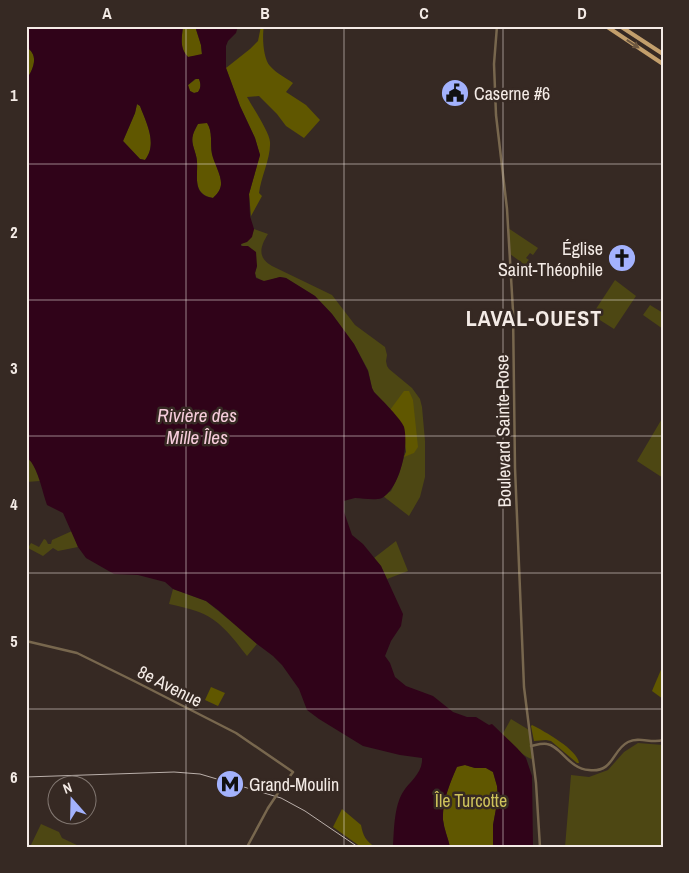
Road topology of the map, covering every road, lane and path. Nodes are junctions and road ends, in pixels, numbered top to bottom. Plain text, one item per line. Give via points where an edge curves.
1 (497, 26) edge
2 (606, 26) edge
3 (620, 26) edge
4 (663, 54) edge
5 (663, 64) edge
6 (26, 641) edge
7 (663, 740) edge
8 (531, 746) junction
9 (247, 847) edge
10 (540, 847) edge

1 - 8 street, Boulevard Sainte-Rose via 494,66 496,115 513,302 515,468 524,687
2 -> 5 main road
3 - 4 main road
6 - 9 street, 8e Avenue, bridge via 77,654 136,682 236,733 293,772
7 - 8 street via 636,739 629,742 607,766 592,771 575,766 550,744
8 - 10 street, Boulevard Sainte-Rose

